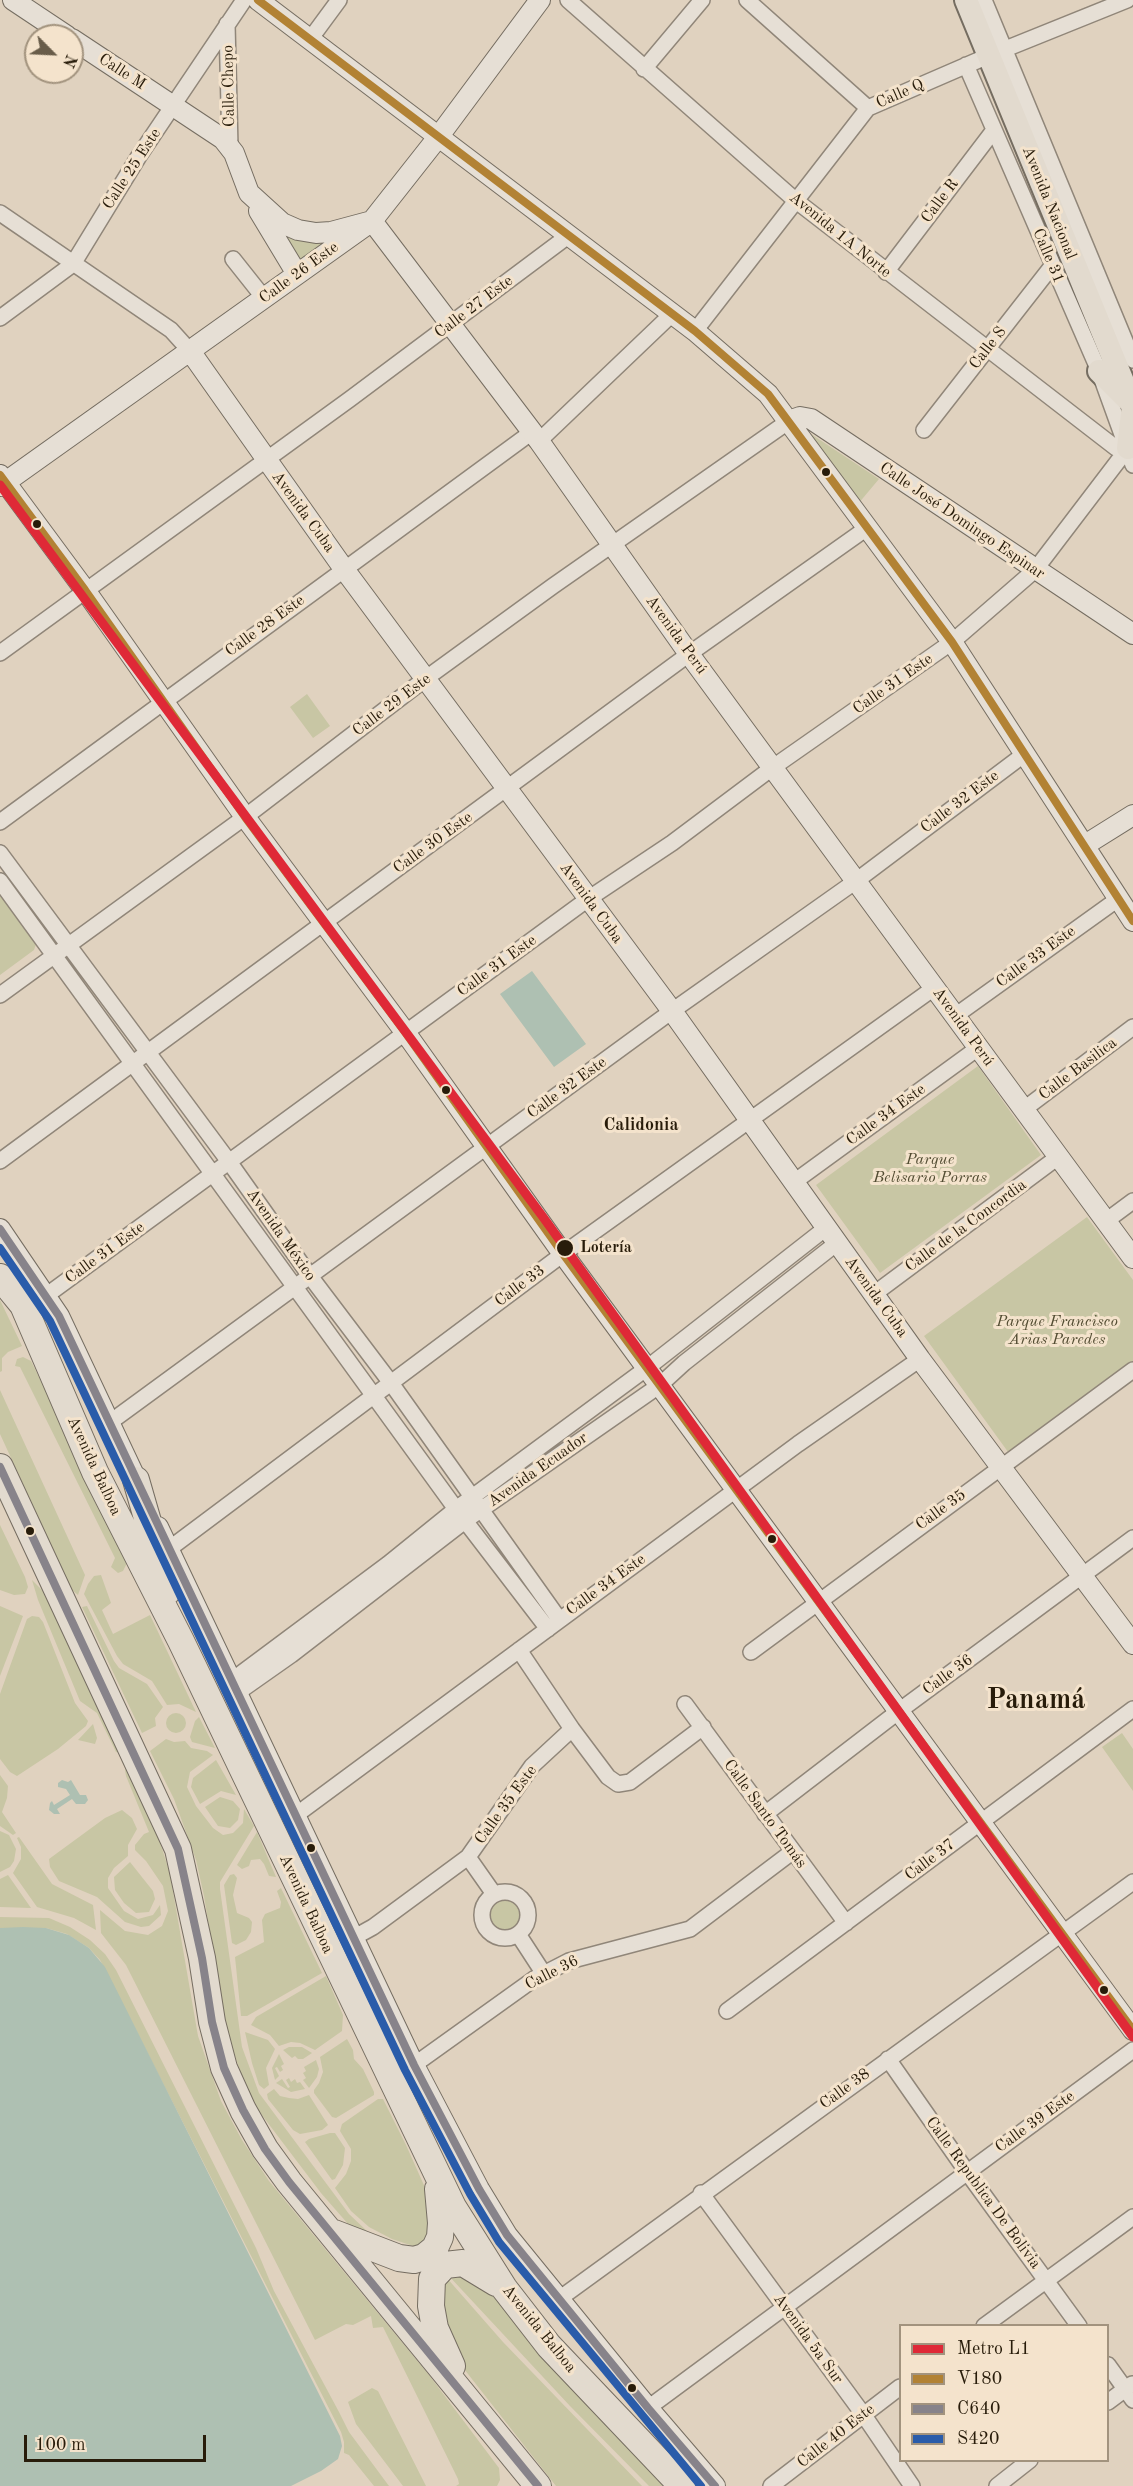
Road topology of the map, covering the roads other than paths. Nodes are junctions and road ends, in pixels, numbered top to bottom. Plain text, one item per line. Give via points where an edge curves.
1 (13, 0) edge
2 (243, 0) edge
3 (258, 0) edge
4 (339, 0) edge
5 (540, 0) edge
6 (568, 0) edge
7 (702, 0) edge
8 (747, 0) edge
9 (966, 0) edge
10 (984, 0) edge
11 (1127, 0) edge
12 (50, 24) edge
13 (227, 24) junction
14 (311, 38) junction
15 (84, 47) edge
16 (996, 53) junction
17 (966, 65) junction
18 (644, 69) junction
19 (173, 105) junction
20 (868, 108) junction
21 (994, 130) junction
22 (439, 136) junction
23 (230, 147) junction
24 (249, 193) junction
25 (795, 200) junction
26 (0, 213) edge
27 (372, 221) junction
28 (568, 236) junction
29 (233, 259) dead end
30 (73, 264) junction
31 (1052, 266) junction
32 (886, 272) junction
33 (297, 274) junction
34 (264, 298) junction
35 (672, 314) junction
36 (0, 318) edge
37 (452, 323) junction
38 (695, 331) junction
39 (988, 348) junction
40 (190, 351) junction
41 (1133, 360) edge
42 (1099, 371) junction
43 (1133, 405) edge
44 (789, 421) junction
45 (924, 430) dead end
46 (536, 436) junction
47 (1130, 457) edge
48 (265, 459) junction
49 (2, 481) edge
50 (867, 528) junction
51 (611, 544) junction
52 (344, 569) junction
53 (1035, 570) junction
54 (85, 590) junction
55 (1133, 634) edge
56 (952, 642) junction
57 (0, 652) edge
58 (688, 654) junction
59 (425, 679) junction
60 (162, 701) junction
61 (1026, 753) junction
62 (772, 768) junction
63 (508, 788) junction
64 (1133, 815) edge
65 (245, 817) junction
66 (0, 822) edge
67 (1085, 846) junction
68 (0, 852) edge
69 (0, 881) edge
70 (856, 881) junction
71 (1118, 898) junction
72 (588, 899) junction
73 (1133, 921) edge
74 (324, 923) junction
75 (70, 945) junction
76 (54, 956) junction
77 (934, 988) junction
78 (0, 995) edge
79 (672, 1011) junction
80 (955, 1016) junction
81 (1133, 1027) edge
82 (405, 1032) junction
83 (978, 1048) junction
84 (149, 1052) junction
85 (134, 1063) junction
86 (1023, 1110) junction
87 (750, 1120) junction
88 (485, 1148) junction
89 (1059, 1157) junction
90 (0, 1161) edge
91 (230, 1163) junction
92 (214, 1175) junction
93 (794, 1182) junction
94 (1133, 1201) edge
95 (1106, 1221) junction
96 (0, 1229) edge
97 (831, 1236) junction
98 (563, 1254) junction
99 (1133, 1258) edge
100 (0, 1276) edge
101 (310, 1276) junction
102 (294, 1286) junction
103 (874, 1294) junction
104 (46, 1295) junction
105 (920, 1359) junction
106 (647, 1368) junction
107 (1133, 1370) edge
108 (391, 1383) junction
109 (660, 1385) junction
110 (375, 1395) junction
111 (109, 1423) junction
112 (0, 1467) edge
113 (1002, 1467) junction
114 (136, 1480) junction
115 (736, 1489) junction
116 (476, 1504) junction
117 (461, 1515) junction
118 (1133, 1538) edge
119 (169, 1549) junction
120 (1083, 1575) junction
121 (818, 1602) junction
122 (554, 1624) junction
123 (181, 1641) junction
124 (1133, 1644) edge
125 (519, 1650) junction
126 (751, 1652) dead end
127 (234, 1687) junction
128 (685, 1704) dead end
129 (1133, 1709) edge
130 (899, 1711) junction
131 (703, 1727) junction
132 (572, 1729) junction
133 (765, 1814) junction
134 (296, 1815) junction
135 (980, 1822) junction
136 (792, 1852) junction
137 (468, 1857) junction
138 (1133, 1882) edge
139 (494, 1894) junction
140 (846, 1923) junction
141 (518, 1934) junction
142 (1062, 1934) junction
143 (353, 1938) junction
144 (544, 1974) junction
145 (727, 2011) dead end
146 (1133, 2030) edge
147 (1133, 2050) edge
148 (888, 2059) junction
149 (414, 2065) junction
150 (967, 2172) junction
151 (436, 2175) junction
152 (701, 2193) junction
153 (1133, 2217) edge
154 (328, 2230) junction
155 (1047, 2280) junction
156 (504, 2288) junction
157 (559, 2299) junction
158 (784, 2307) junction
159 (985, 2324) edge
160 (1078, 2324) edge
161 (1109, 2367) edge
162 (899, 2388) edge
163 (1130, 2391) edge
164 (467, 2398) junction
165 (1109, 2401) edge
166 (648, 2408) junction
167 (863, 2414) junction
168 (1027, 2462) edge
169 (538, 2486) edge
170 (682, 2486) edge
171 (715, 2486) edge
172 (771, 2486) edge
173 (912, 2486) edge
174 (997, 2486) edge

1 - 12 street
2 - 13 street, Calle 25 Este
3 - 14 street
4 - 14 street
5 - 22 street, Calle 26 Este
6 - 18 street, Avenida 1A Norte
7 - 18 street
8 - 20 street
9 - 16 main road, Avenida Nacional
10 - 16 street, Avenida Nacional
11 - 16 street, Calle Q
13 - 19 street, Calle 25 Este
13 - 23 street, Calle Chepo
14 - 22 street
15 - 19 street, Calle M
16 - 17 street, Calle Q
16 - 41 street, Avenida Nacional
16 - 43 main road, Avenida Nacional
17 - 20 street, Calle Q
17 - 21 street, Calle 31
18 - 25 street, Avenida 1A Norte
19 - 23 street
19 - 30 street, Calle 25 Este
20 - 25 street, Calle Q
21 - 31 street, Calle 31
21 - 32 street, Calle R
22 - 27 street, Calle 26 Este
22 - 28 street
23 - 24 street
24 - 27 street via 282,223 298,230 331,232
24 - 33 street
25 - 32 street, Avenida 1A Norte
25 - 38 street, Calle Q
26 - 30 street, Avenida Cuba
27 - 33 street, Calle 26 Este
27 - 37 street, Avenida Perú
28 - 35 street
28 - 37 street, Calle 27 Este
29 - 34 street
30 - 36 street, Calle 25 Este
30 - 40 street, Avenida Cuba via 171,330
31 - 39 street, Calle S
31 - 42 street, Calle 31
32 - 39 street, Avenida 1A Norte
33 - 34 street, Calle 26 Este
34 - 40 street, Calle 26 Este
35 - 38 street
35 - 46 street, Calle 28 Este
37 - 46 street, Avenida Perú
37 - 48 street, Calle 27 Este
38 - 44 street via 768,394
39 - 45 street, Calle S
39 - 47 street, Avenida 1A Norte
40 - 48 street, Avenida Cuba
40 - 49 street, Calle 26 Este
42 - 43 main road
42 - 47 street, Calle 31
43 - 47 main road
44 - 50 street
44 - 51 street, Calle 29 Este
44 - 53 street, Calle José Domingo Espinar via 811,419
46 - 51 street, Avenida Perú
46 - 52 street, Calle 28 Este
47 - 53 street
48 - 52 street, Avenida Cuba
48 - 54 street, Calle 27 Este
49 - 54 street
50 - 56 street
50 - 58 street, Calle 30 Este
51 - 58 street, Avenida Perú
51 - 59 street, Calle 29 Este
52 - 59 street, Avenida Cuba
52 - 60 street, Calle 28 Este
53 - 55 street, Calle José Domingo Espinar
53 - 56 street
54 - 57 street, Calle 27 Este
54 - 60 street
56 - 61 street
56 - 62 street, Calle 31 Este
58 - 62 street, Avenida Perú
58 - 63 street, Calle 30 Este
59 - 63 street, Avenida Cuba
59 - 65 street, Calle 29 Este
60 - 65 street
60 - 66 street, Calle 28 Este
61 - 67 street
61 - 70 street, Calle 32 Este
62 - 70 street, Avenida Perú
62 - 72 street, Calle 31 Este via 672,843
63 - 72 street, Avenida Cuba
63 - 74 street, Calle 30 Este
64 - 67 street
65 - 74 street
65 - 75 street, Calle 29 Este
67 - 71 street
68 - 75 street, Avenida México
69 - 76 street, Avenida México
70 - 77 street, Avenida Perú
70 - 79 street, Calle 32 Este
71 - 73 street
71 - 80 street, Calle 33 Este
72 - 79 street, Avenida Cuba
72 - 82 street, Calle 31 Este
74 - 82 street
74 - 84 street, Calle 30 Este
75 - 76 street, Calle 29 Este
75 - 84 street, Avenida México
76 - 78 street, Calle 29 Este
76 - 85 street, Avenida México
77 - 80 street, Avenida Perú
77 - 87 street, Calle 33
79 - 87 street, Avenida Cuba
79 - 88 street, Calle 32 Este
80 - 83 street, Avenida Perú
81 - 86 street, Calle Basilica
82 - 88 street
82 - 91 street, Calle 31 Este
83 - 86 street, Avenida Perú
83 - 93 street, Calle 34 Este
84 - 85 street, Calle 30 Este
84 - 91 street, Avenida México
85 - 90 street, Calle 30 Este
85 - 92 street, Avenida México
86 - 89 street, Avenida Perú
87 - 93 street, Avenida Cuba
87 - 98 street, Calle 33
88 - 98 street
88 - 101 street, Calle 32 Este
89 - 95 street, Avenida Perú
89 - 103 street, Calle de la Concordia
91 - 92 street, Calle 31 Este
91 - 101 street, Avenida México
92 - 102 street, Avenida México
92 - 104 street, Calle 31 Este
93 - 97 street, Avenida Cuba
94 - 95 street
95 - 99 street, Avenida Perú
96 - 104 street, Avenida Balboa
97 - 103 street, Avenida Cuba
97 - 106 street, Avenida Ecuador
97 - 109 street, Avenida Ecuador
98 - 106 street
98 - 108 street, Calle 33
100 - 123 highway, Avenida Balboa via 23,1305 95,1472
101 - 102 street, Calle 32 Este
101 - 108 street, Avenida México
102 - 110 street, Avenida México
102 - 111 street, Calle 32 Este
103 - 105 street, Avenida Cuba
104 - 111 street, Avenida Balboa
105 - 113 street, Avenida Cuba
105 - 115 street, Calle 34 Este
106 - 109 street
106 - 116 street, Avenida Ecuador
107 - 113 street, Calle 35
108 - 110 street, Calle 33
108 - 116 street, Avenida México
109 - 115 street
109 - 116 street, Avenida Ecuador
110 - 117 street, Avenida México
110 - 119 street, Calle 33
111 - 114 street, Avenida Balboa
112 - 154 highway via 178,1849 224,2068 265,2149
113 - 120 street, Avenida Cuba
113 - 121 street, Calle 35
114 - 119 street, Avenida Balboa
114 - 123 highway
115 - 121 street
115 - 122 street, Calle 34 Este
116 - 117 street, Avenida Ecuador
116 - 122 street, Avenida México
117 - 122 street, Avenida México
117 - 127 street, Avenida Ecuador via 291,1655
118 - 120 street, Calle 36
119 - 127 street, Avenida Balboa
120 - 124 street, Avenida Cuba
120 - 130 street, Calle 36
121 - 126 street, Calle 35
121 - 130 street
122 - 125 street, Calle 34 Este
123 - 151 highway, Avenida Balboa
125 - 132 street
125 - 134 street, Calle 34 Este
127 - 134 street, Avenida Balboa
128 - 131 street, Calle Santo Tomás
129 - 135 street, Calle 37
130 - 133 street, Calle 36
130 - 135 street
131 - 132 street via 630,1782 618,1784 608,1777
131 - 133 street, Calle Santo Tomás
132 - 137 street, Calle 35 Este via 532,1766
133 - 136 street, Calle Santo Tomás
134 - 143 street, Avenida Balboa
135 - 140 street, Calle 37
135 - 142 street
136 - 140 street, Calle Santo Tomás
136 - 144 street, Calle 36 via 690,1929 575,1958
137 - 139 street
137 - 143 street, Calle 35 Este
138 - 142 street, Calle 38
139 - 141 street via 509,1892 522,1899 528,1914
139 - 141 street via 484,1904 483,1924 498,1937
140 - 145 street, Calle 37
141 - 144 street
142 - 146 street
142 - 148 street, Calle 38
143 - 149 street, Avenida Balboa
144 - 149 street, Calle 36
147 - 150 street, Calle 39 Este
148 - 150 street, Calle Republica De Bolivia
148 - 152 street, Calle 38
149 - 157 street, Avenida Balboa via 479,2189
150 - 155 street, Calle Republica De Bolivia
150 - 158 street, Calle 39 Este
151 - 154 highway via 440,2237 424,2257 399,2258
151 - 156 highway, Avenida Balboa
152 - 157 street, Calle 38
152 - 158 street, Avenida 5a Sur
153 - 155 street
154 - 164 highway
155 - 159 street
155 - 160 street, Calle Republica De Bolivia
156 - 164 highway via 463,2263 446,2265 432,2279 435,2328
156 - 170 highway, Avenida Balboa via 549,2346
157 - 166 street, Avenida Balboa
158 - 166 street, Calle 39 Este
158 - 167 street, Avenida 5a Sur
161 - 163 street
162 - 167 street, Calle 40 Este
163 - 165 street
164 - 169 highway
166 - 171 street, Avenida Balboa
167 - 172 street, Calle 40 Este
167 - 173 street, Avenida 5a Sur
168 - 174 street

